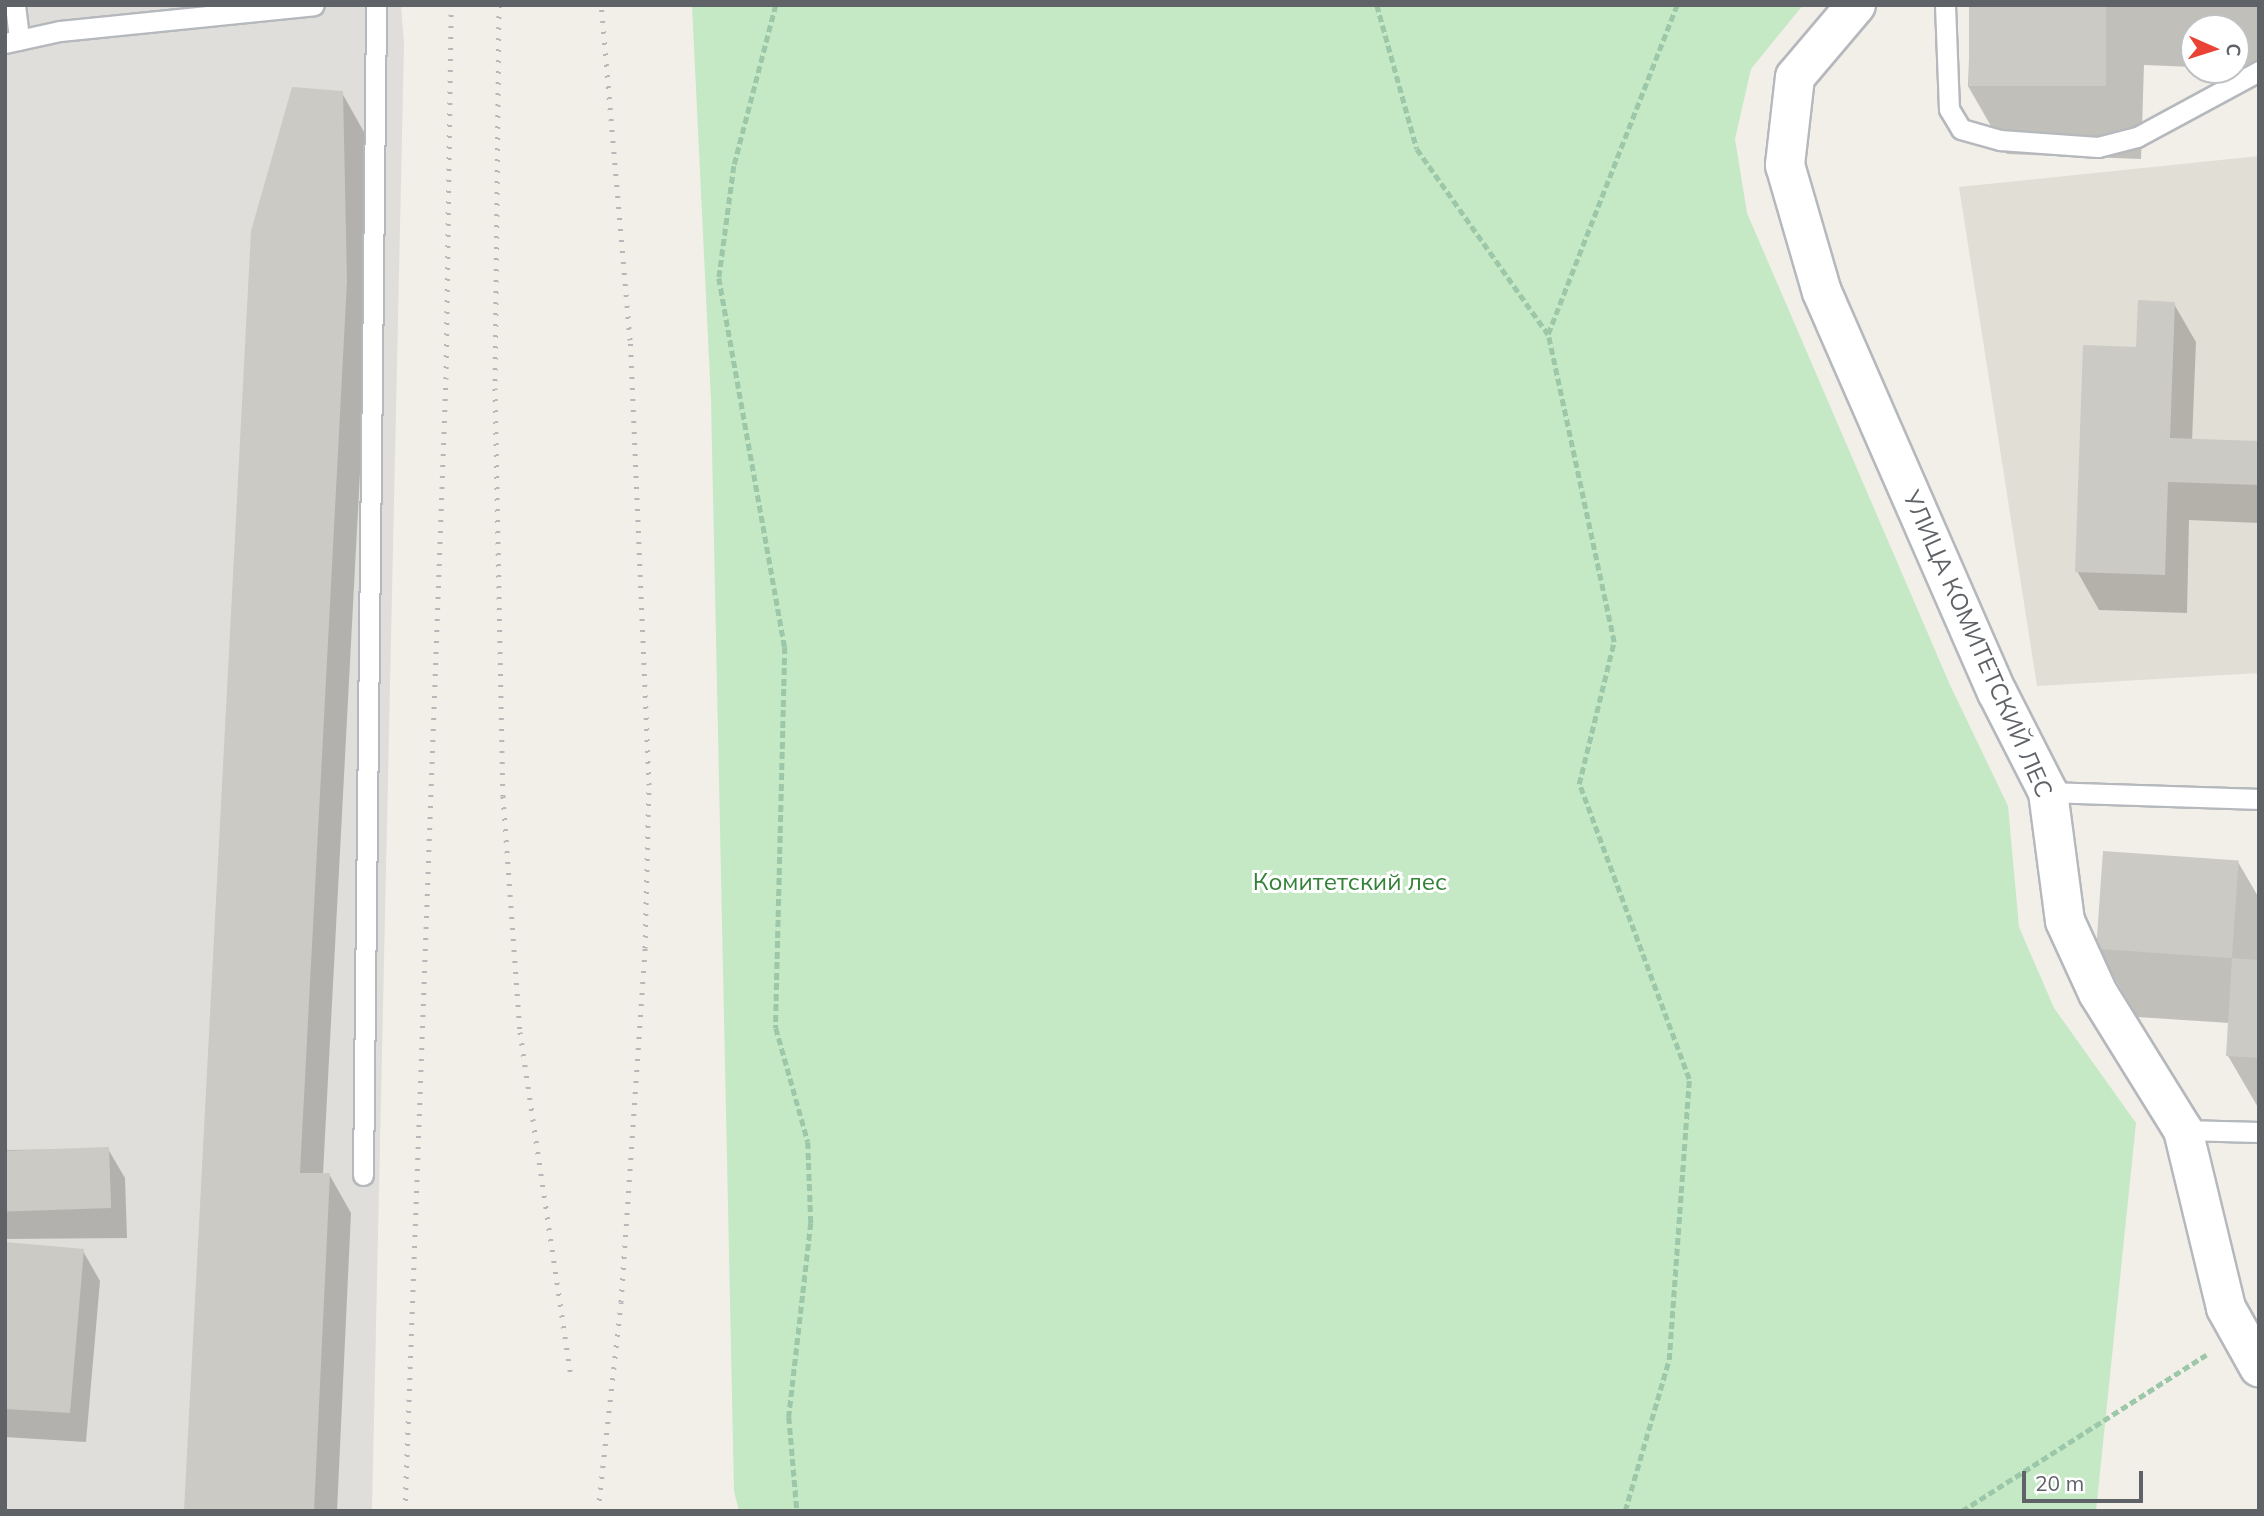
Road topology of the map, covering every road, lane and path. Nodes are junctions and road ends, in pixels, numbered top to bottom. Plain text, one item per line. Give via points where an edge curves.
1 (15, 5) edge
2 (314, 5) edge
3 (376, 5) edge
4 (776, 5) edge
5 (1377, 5) edge
6 (1677, 5) edge
7 (1856, 5) edge
8 (1945, 5) edge
9 (266, 8) edge
10 (12, 42) edge
11 (2259, 71) edge
12 (1548, 334) junction
13 (2048, 792) junction
14 (2259, 799) edge
15 (2183, 1130) junction
16 (2259, 1132) edge
17 (363, 1175) dead end
18 (2239, 1334) junction
19 (2259, 1367) edge
20 (797, 1511) edge
21 (1625, 1511) edge
22 (1962, 1511) edge

1 - 10 lane
2 - 9 lane
3 - 17 lane
4 - 20 path via 734,166 719,278 785,647 776,1028 808,1142 811,1223 789,1417
5 - 12 path via 1417,149
6 - 12 path
7 - 13 street, УЛИЦА КОМИТЕТСКИЙ ЛЕС via 1794,78 1784,165 1822,292 1997,692
8 - 11 lane via 1949,109 1961,129 2000,139 2098,147 2137,137
9 - 10 lane via 60,32
12 - 21 path via 1614,642 1579,784 1689,1079 1669,1360
13 - 14 lane
13 - 15 street, УЛИЦА КОМИТЕТСКИЙ ЛЕС via 2065,921 2098,993
15 - 16 lane
15 - 18 street, УЛИЦА КОМИТЕТСКИЙ ЛЕС via 2226,1308
18 - 19 street, УЛИЦА КОМИТЕТСКИЙ ЛЕС
18 - 22 path

